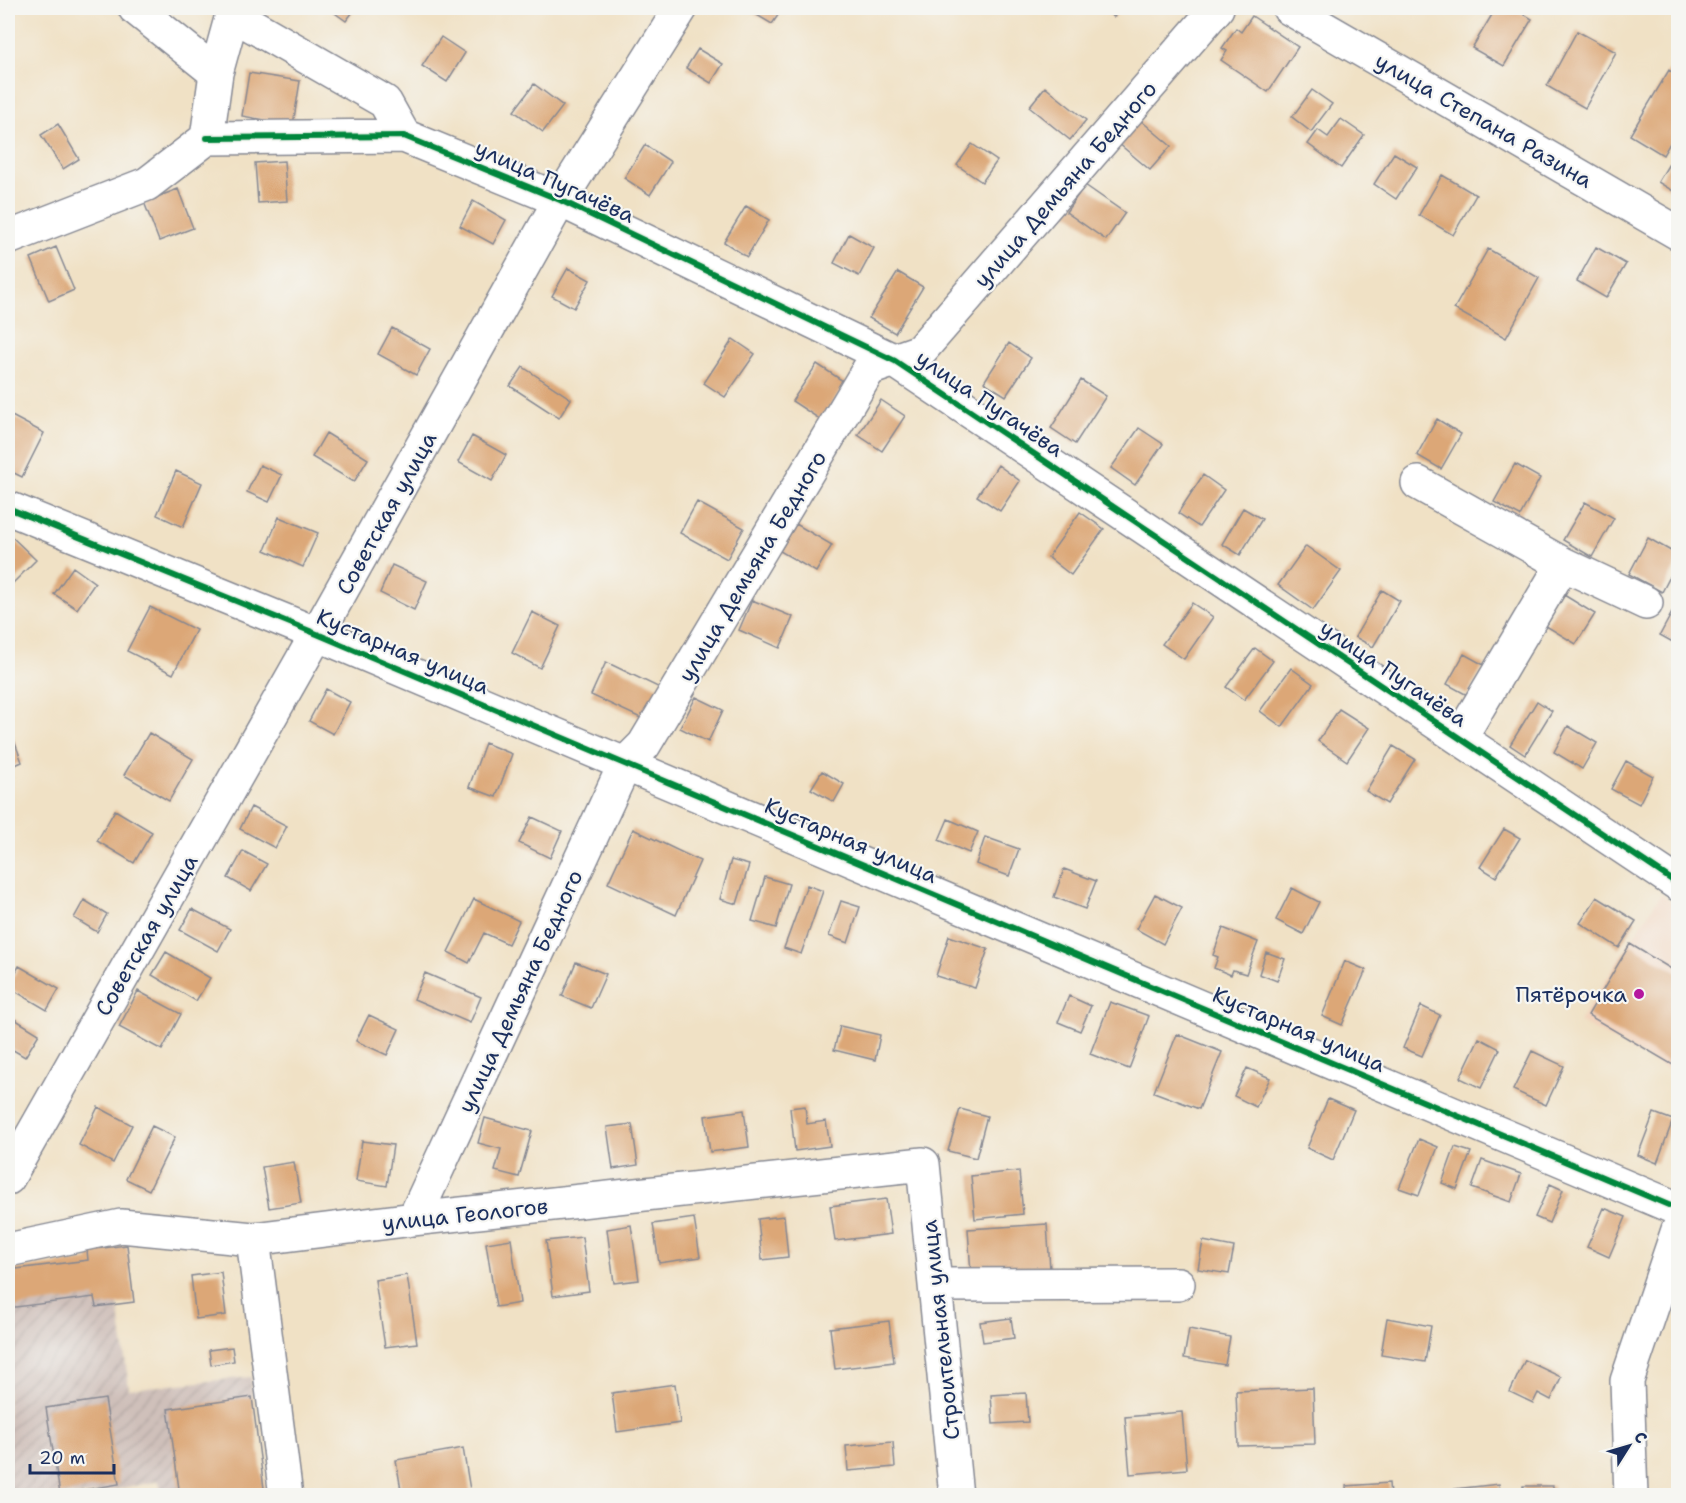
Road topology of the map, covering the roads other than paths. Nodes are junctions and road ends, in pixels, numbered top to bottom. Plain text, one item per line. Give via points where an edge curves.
1 (135, 8) edge
2 (681, 8) edge
3 (1217, 8) edge
4 (1289, 8) edge
5 (233, 11) edge
6 (216, 73) junction
7 (404, 136) junction
8 (207, 138) junction
9 (560, 200) junction
10 (1678, 233) edge
11 (8, 238) edge
12 (895, 361) junction
13 (1418, 483) dead end
14 (8, 508) edge
15 (1563, 564) junction
16 (1646, 603) dead end
17 (317, 634) junction
18 (1460, 738) junction
19 (625, 764) junction
20 (1678, 884) edge
21 (924, 1164) joint
22 (8, 1178) edge
23 (1678, 1209) edge
24 (414, 1219) junction
25 (1678, 1230) edge
26 (253, 1239) junction
27 (8, 1250) edge
28 (1178, 1284) dead end
29 (935, 1286) junction
30 (286, 1496) edge
31 (956, 1496) edge
32 (1630, 1496) edge

1 - 6 street
2 - 9 street, Советская улица
3 - 12 street, улица Демьяна Бедного via 920,351
4 - 10 street, улица Степана Разина
5 - 6 street
5 - 7 street via 385,102
6 - 8 street
7 - 8 street, улица Пугачёва
7 - 9 street, улица Пугачёва
8 - 11 street via 147,184
9 - 12 street, улица Пугачёва
9 - 17 street, Советская улица
12 - 18 street, улица Пугачёва
12 - 19 street, улица Демьяна Бедного via 869,369 644,745
13 - 15 street
14 - 17 street, Кустарная улица
15 - 16 street
15 - 18 street
17 - 19 street, Кустарная улица
17 - 22 street, Советская улица
18 - 20 street, улица Пугачёва
19 - 23 street, Кустарная улица
19 - 24 street, улица Демьяна Бедного
21 - 24 street, улица Геологов
21 - 29 street, Строительная улица
24 - 26 street, улица Геологов
25 - 32 street via 1627,1381
26 - 27 street, улица Геологов via 121,1226
26 - 30 street
28 - 29 street
29 - 31 street, Строительная улица

